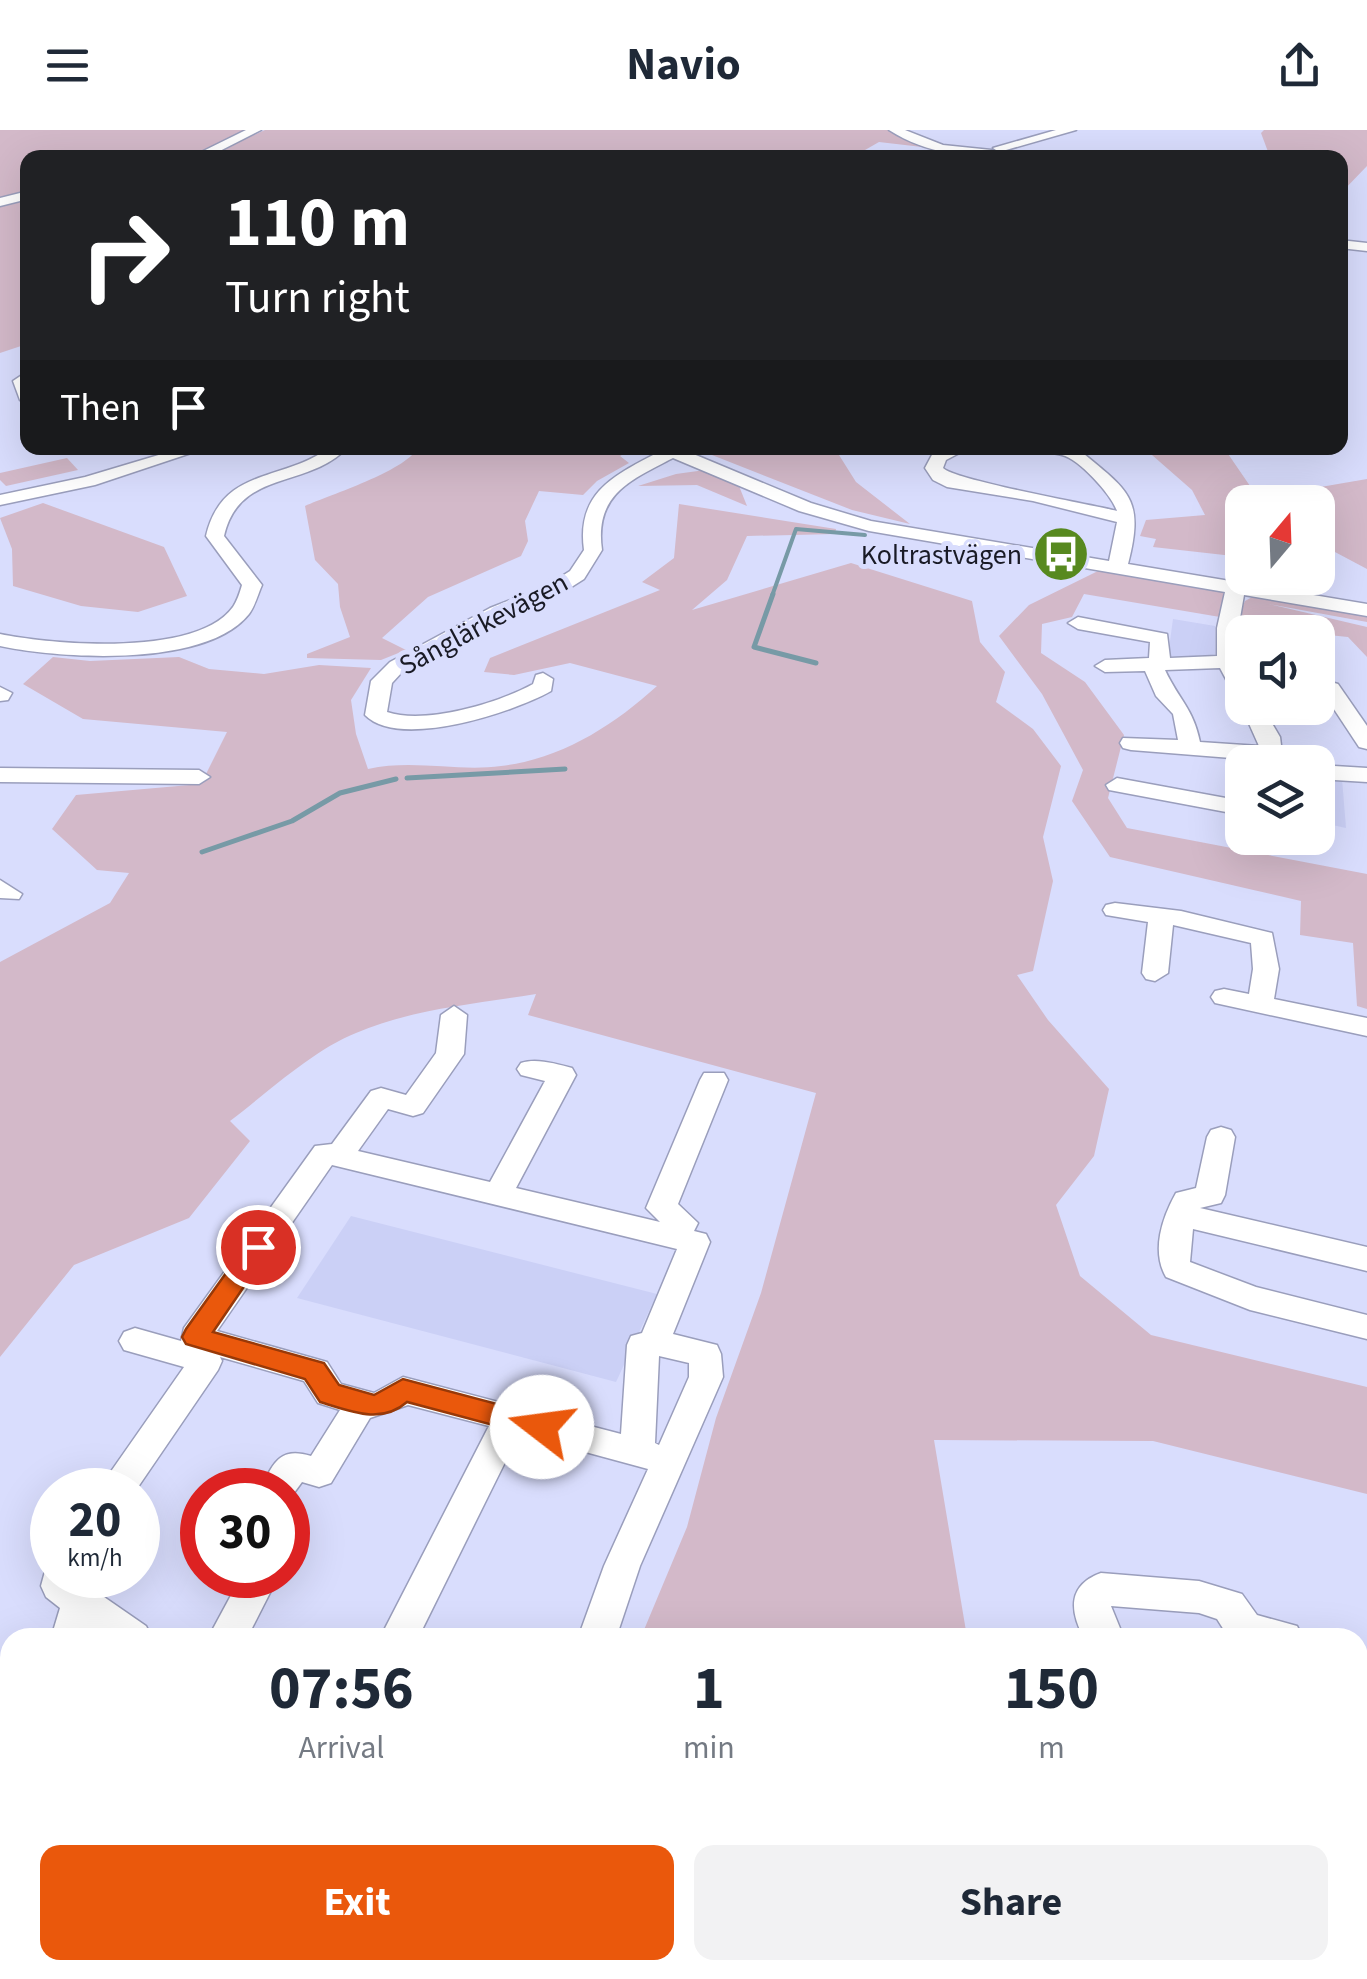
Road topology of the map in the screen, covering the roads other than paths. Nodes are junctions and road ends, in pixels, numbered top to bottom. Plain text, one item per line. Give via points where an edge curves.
1 (255, 130) edge
2 (895, 130) edge
3 (1070, 130) edge
4 (212, 150) edge
5 (962, 150) edge
6 (984, 150) edge
7 (135, 455) edge
8 (175, 455) edge
9 (330, 455) edge
10 (659, 455) edge
11 (683, 455) edge
12 (943, 455) edge
13 (1075, 455) edge
14 (145, 464) junction
15 (0, 500) edge
16 (1128, 519) junction
17 (1117, 568) junction
18 (1225, 586) edge
19 (1278, 595) edge
20 (1367, 610) edge
21 (1078, 623) dead end
22 (1113, 629) junction
23 (0, 640) edge
24 (1156, 664) junction
25 (1225, 675) edge
26 (543, 679) dead end
27 (1335, 699) edge
28 (1367, 742) edge
29 (1131, 743) dead end
30 (1225, 763) edge
31 (1186, 768) junction
32 (1335, 773) edge
33 (1367, 775) edge
34 (0, 776) edge
35 (199, 777) dead end
36 (1117, 785) dead end
37 (1225, 796) edge
38 (1115, 910) dead end
39 (1161, 917) junction
40 (1155, 973) dead end
41 (1224, 997) dead end
42 (1260, 1004) junction
43 (454, 1014) dead end
44 (1367, 1027) edge
45 (531, 1069) dead end
46 (714, 1080) dead end
47 (1222, 1137) dead end
48 (339, 1156) junction
49 (498, 1194) junction
50 (1182, 1215) junction
51 (676, 1237) junction
52 (1367, 1258) edge
53 (1367, 1327) edge
54 (135, 1341) dead end
55 (648, 1343) junction
56 (200, 1349) junction
57 (362, 1403) junction
58 (510, 1418) junction
59 (653, 1457) junction
60 (131, 1468) edge
61 (310, 1470) edge
62 (248, 1598) edge
63 (70, 1605) edge
64 (114, 1628) edge
65 (232, 1628) edge
66 (404, 1628) edge
67 (600, 1628) edge
68 (1100, 1628) edge
69 (1238, 1628) edge

1 - 4 street
2 - 5 street
3 - 6 street
7 - 14 street
8 - 14 street
9 - 23 street via 256,484 223,508 215,536 252,585 246,605 216,628 160,646 99,653
10 - 26 street, Sånglärkevägen via 605,492 590,528 593,550 577,575 398,666 382,681 376,715 392,722 470,714 520,701 542,689
11 - 17 street via 858,524
12 - 16 street via 935,472 945,480
13 - 16 street via 1124,498
14 - 15 street
16 - 17 street
17 - 18 street
19 - 20 street
21 - 22 street
22 - 24 street via 1160,638
22 - 24 street via 1106,646 1111,665
24 - 25 street
24 - 31 street via 1167,696 1183,712
27 - 28 street
29 - 31 street
30 - 31 street
31 - 36 street
31 - 37 street
32 - 33 street
34 - 35 street
38 - 39 street
39 - 40 street
39 - 42 street via 1262,938
41 - 42 street
42 - 44 street
43 - 48 street via 450,1054 414,1106 380,1098
45 - 49 street via 562,1075
46 - 51 street via 661,1208 683,1224
47 - 50 street via 1210,1194 1187,1201
48 - 49 street
48 - 56 street via 325,1153 195,1337
49 - 51 street
50 - 52 street
50 - 53 street via 1172,1252 1177,1269 1250,1298
51 - 55 street via 696,1242
54 - 56 street
55 - 59 street
55 - 59 street via 704,1354 706,1377
56 - 57 street via 315,1371 330,1394
56 - 60 street via 206,1361
57 - 58 street via 382,1405 403,1390
57 - 61 street via 319,1473
58 - 59 street
58 - 66 street
59 - 67 street
62 - 65 street
63 - 64 street
68 - 69 street via 1092,1596 1101,1589 1199,1597 1229,1606

